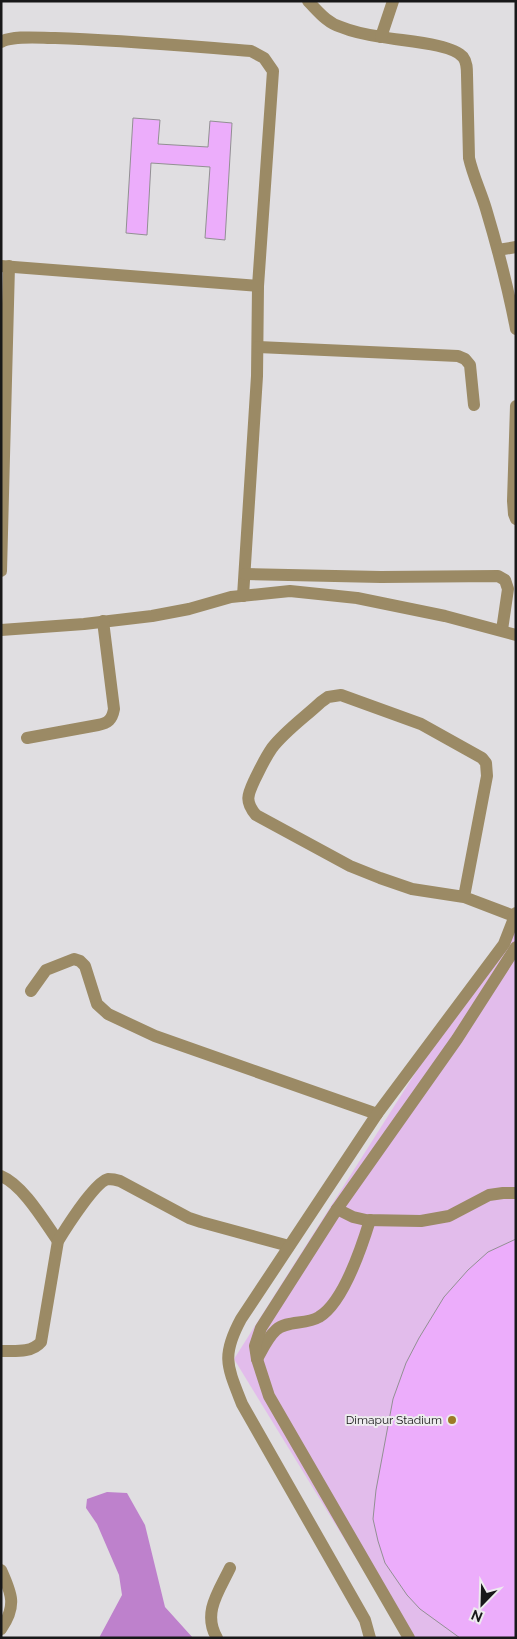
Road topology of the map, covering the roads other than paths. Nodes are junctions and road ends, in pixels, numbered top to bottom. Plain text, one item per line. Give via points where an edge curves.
1 (308, 1) edge
2 (393, 1) edge
3 (381, 37) junction
4 (1, 42) edge
5 (516, 247) edge
6 (498, 250) junction
7 (5, 266) edge
8 (258, 286) junction
9 (516, 329) edge
10 (258, 347) junction
11 (474, 405) dead end
12 (516, 406) edge
13 (516, 519) edge
14 (1, 566) edge
15 (1, 571) edge
16 (245, 574) junction
17 (243, 596) junction
18 (102, 622) junction
19 (1, 630) edge
20 (502, 630) junction
21 (516, 635) edge
22 (27, 738) dead end
23 (464, 897) junction
24 (515, 914) edge
25 (516, 947) edge
26 (31, 991) dead end
27 (377, 1114) junction
28 (1, 1176) edge
29 (516, 1193) edge
30 (337, 1208) junction
31 (370, 1220) junction
32 (58, 1241) junction
33 (289, 1246) junction
34 (1, 1351) edge
35 (257, 1359) junction
36 (230, 1568) dead end
37 (1, 1570) edge
38 (1, 1629) edge
39 (217, 1638) edge
40 (370, 1638) edge
41 (409, 1638) edge

1 - 3 street via 327,20 340,27
2 - 3 street
3 - 6 street via 431,44 463,57 467,75 469,158
4 - 8 street via 25,38 89,39 251,51 264,58 273,71
5 - 6 street
6 - 9 street
7 - 8 street
7 - 14 street
8 - 10 street
10 - 11 street via 458,356 470,365
10 - 16 street
12 - 13 street via 513,501
14 - 15 street
16 - 17 street
16 - 20 street via 498,576 505,580 508,588
17 - 18 street via 189,609
17 - 20 street via 290,591 357,598
18 - 19 street
18 - 22 street via 114,709 112,717 107,723
20 - 21 street
23 - 23 street via 487,776 486,763 482,758 421,724 341,695 321,702 273,747 249,792 250,808 256,814 350,866 380,878 412,889
23 - 24 street
24 - 27 street via 504,944
25 - 30 street via 458,1039
26 - 27 street via 46,970 74,959 80,961 85,966 97,1004 108,1014 155,1036
27 - 33 street
28 - 32 street via 19,1187
29 - 31 street via 489,1195 449,1216 436,1219
30 - 31 street via 353,1217
30 - 35 street via 261,1328 256,1346
31 - 35 street via 357,1262 332,1305 311,1321 278,1328
32 - 33 street via 98,1185 109,1179 120,1181 189,1218
32 - 34 street via 42,1342 28,1350
33 - 40 street via 241,1319 227,1355 242,1404 365,1620
35 - 41 street via 269,1396
36 - 39 street via 212,1606 210,1621
37 - 38 street via 12,1601

